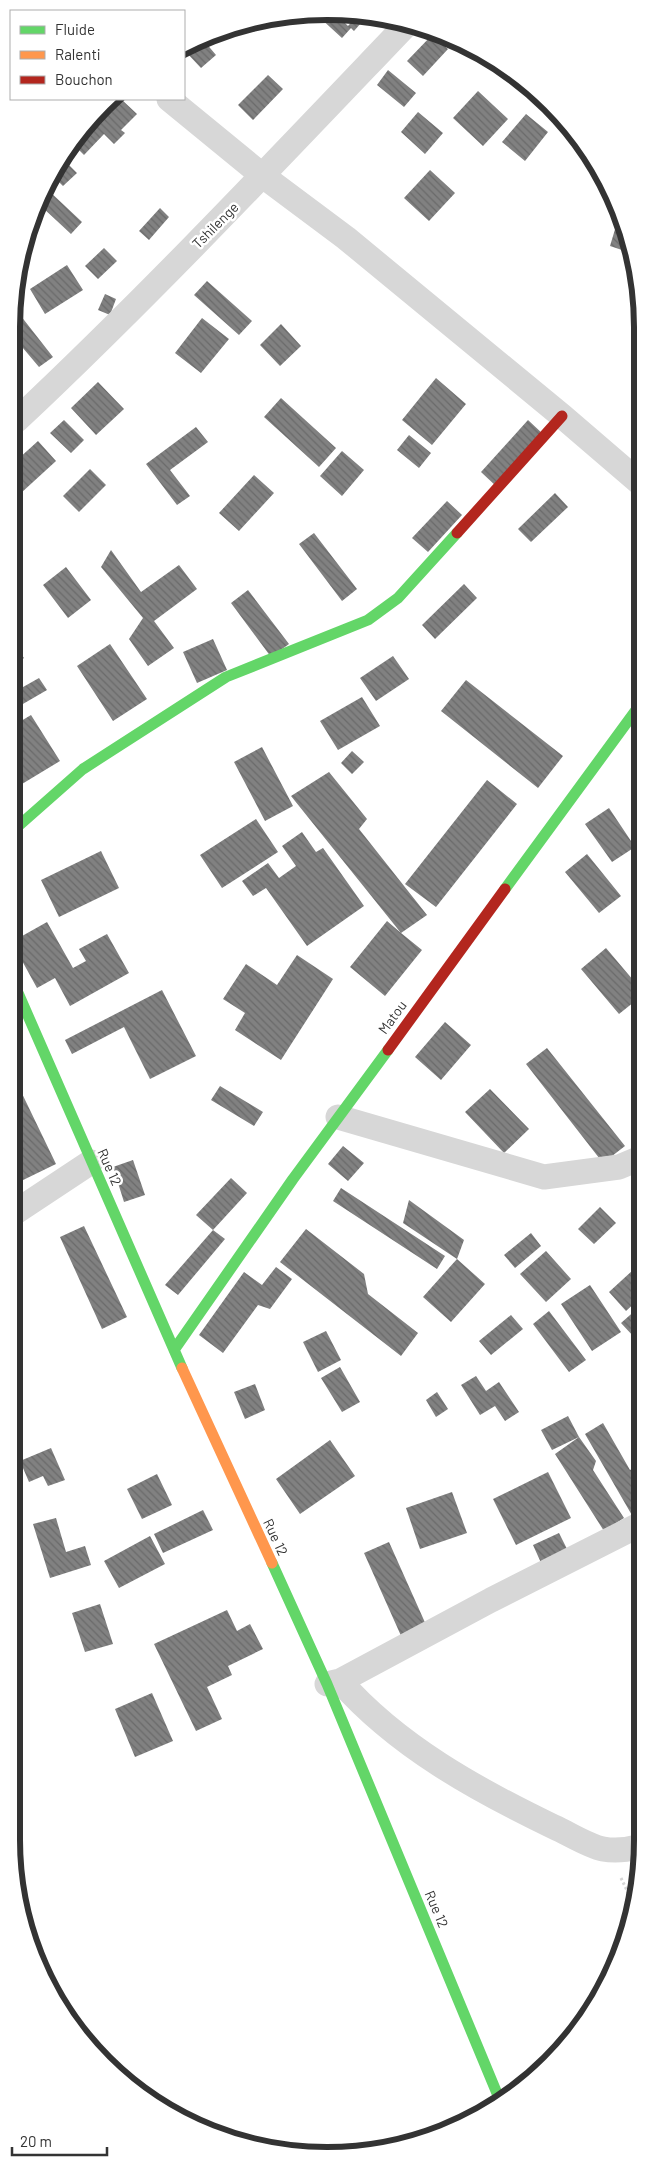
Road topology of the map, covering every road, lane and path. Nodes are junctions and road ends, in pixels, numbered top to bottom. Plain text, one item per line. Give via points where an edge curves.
1 (402, 29) edge
2 (169, 100) edge
3 (263, 176) junction
4 (562, 416) junction
5 (20, 417) edge
6 (634, 478) edge
7 (634, 713) edge
8 (20, 825) edge
9 (20, 998) edge
10 (338, 1117) junction
11 (634, 1161) edge
12 (91, 1162) junction
13 (20, 1209) edge
14 (174, 1350) junction
15 (634, 1528) edge
16 (333, 1683) junction
17 (633, 1852) edge
18 (498, 2095) edge

1 - 3 street, Tshilenge
2 - 3 street
3 - 4 street via 346,238
3 - 5 street, Tshilenge
4 - 6 street
4 - 8 street via 398,598 368,620 226,677 83,769
7 - 10 street, Matou
9 - 12 street, Rue 12
10 - 11 street via 544,1176 619,1167
10 - 14 street, Matou
12 - 13 street
12 - 14 street, Rue 12
14 - 16 street, Rue 12
15 - 16 street
16 - 17 street via 417,1749 497,1800 601,1849
16 - 18 street, Rue 12

